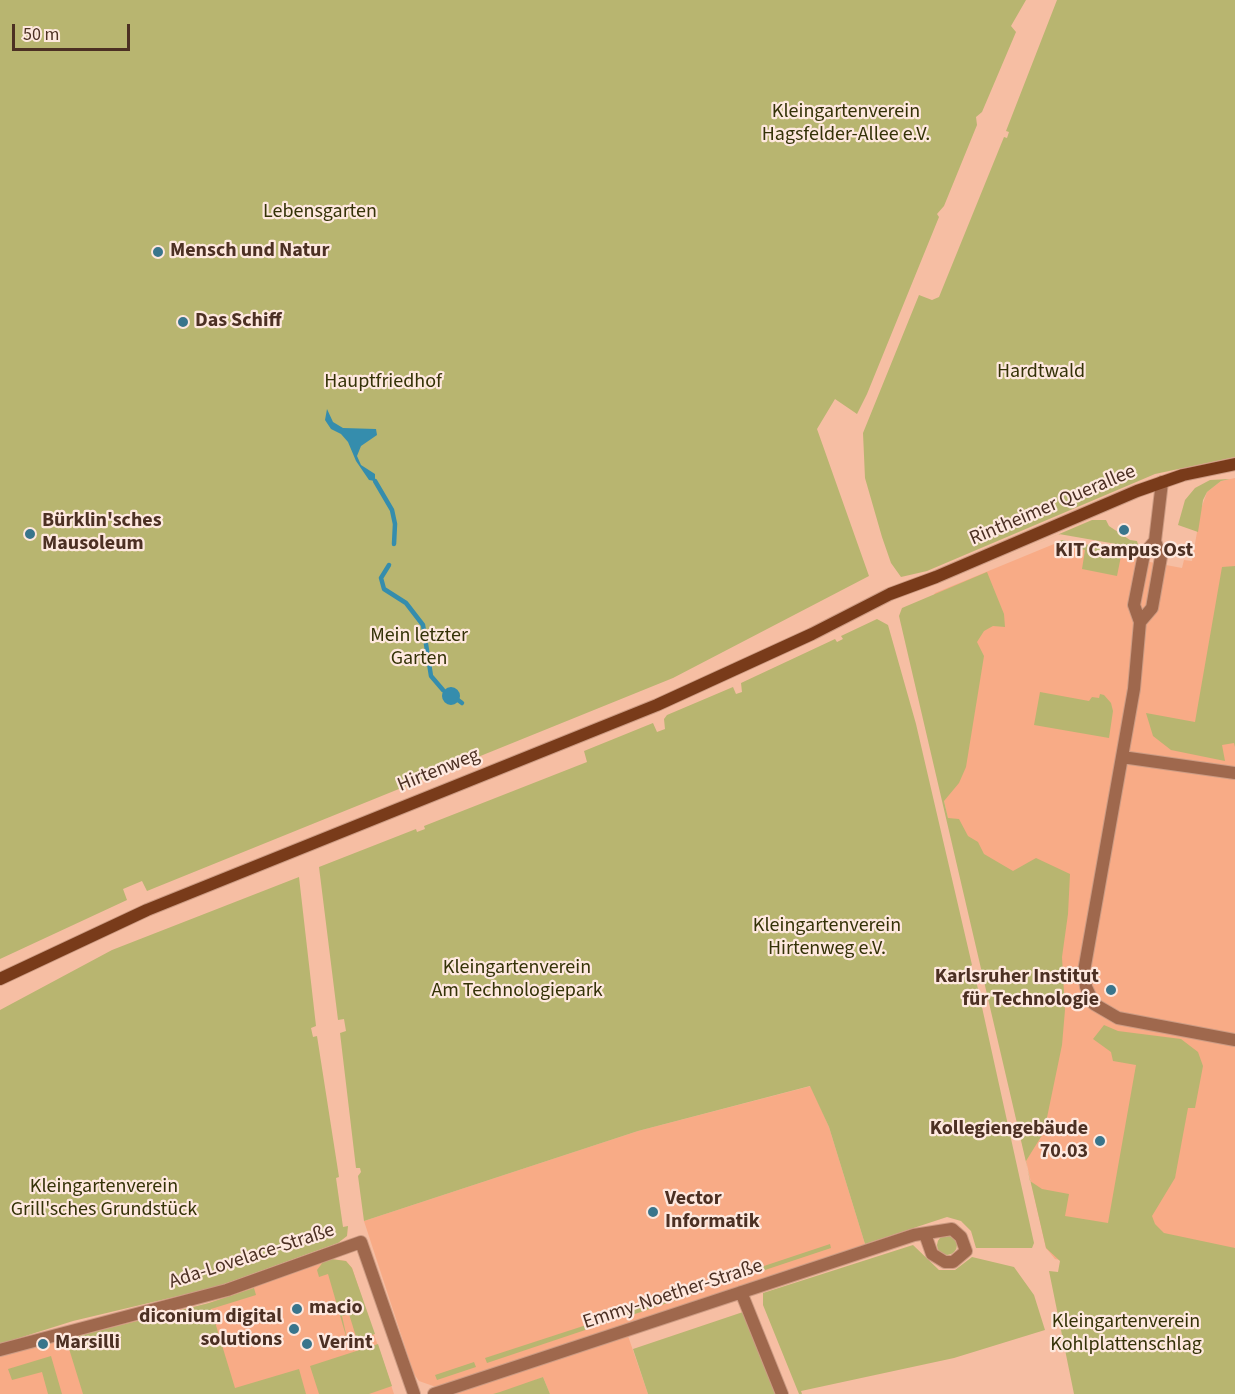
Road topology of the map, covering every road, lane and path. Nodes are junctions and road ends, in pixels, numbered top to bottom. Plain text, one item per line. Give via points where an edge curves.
1 (1235, 464) edge
2 (1162, 482) junction
3 (1155, 541) junction
4 (890, 594) joint
5 (1140, 622) junction
6 (1122, 757) junction
7 (1235, 772) edge
8 (0, 979) edge
9 (1235, 1041) edge
10 (925, 1234) dead end
11 (741, 1292) junction
12 (0, 1350) edge
13 (414, 1394) edge
14 (434, 1394) edge
15 (782, 1394) edge

1 - 2 street, Rintheimer Querallee
2 - 3 street
2 - 4 street, Rintheimer Querallee
3 - 5 street via 1144,554 1134,605
3 - 5 street via 1161,557 1152,608
4 - 8 street, Hirtenweg via 657,705 147,910
5 - 6 street
6 - 7 street
6 - 9 street via 1084,971 1086,987 1094,1004 1118,1018
10 - 11 street, Emmy-Noether-Straße
11 - 14 street, Emmy-Noether-Straße
11 - 15 street
12 - 13 street, Ada-Lovelace-Straße via 227,1290 361,1242

